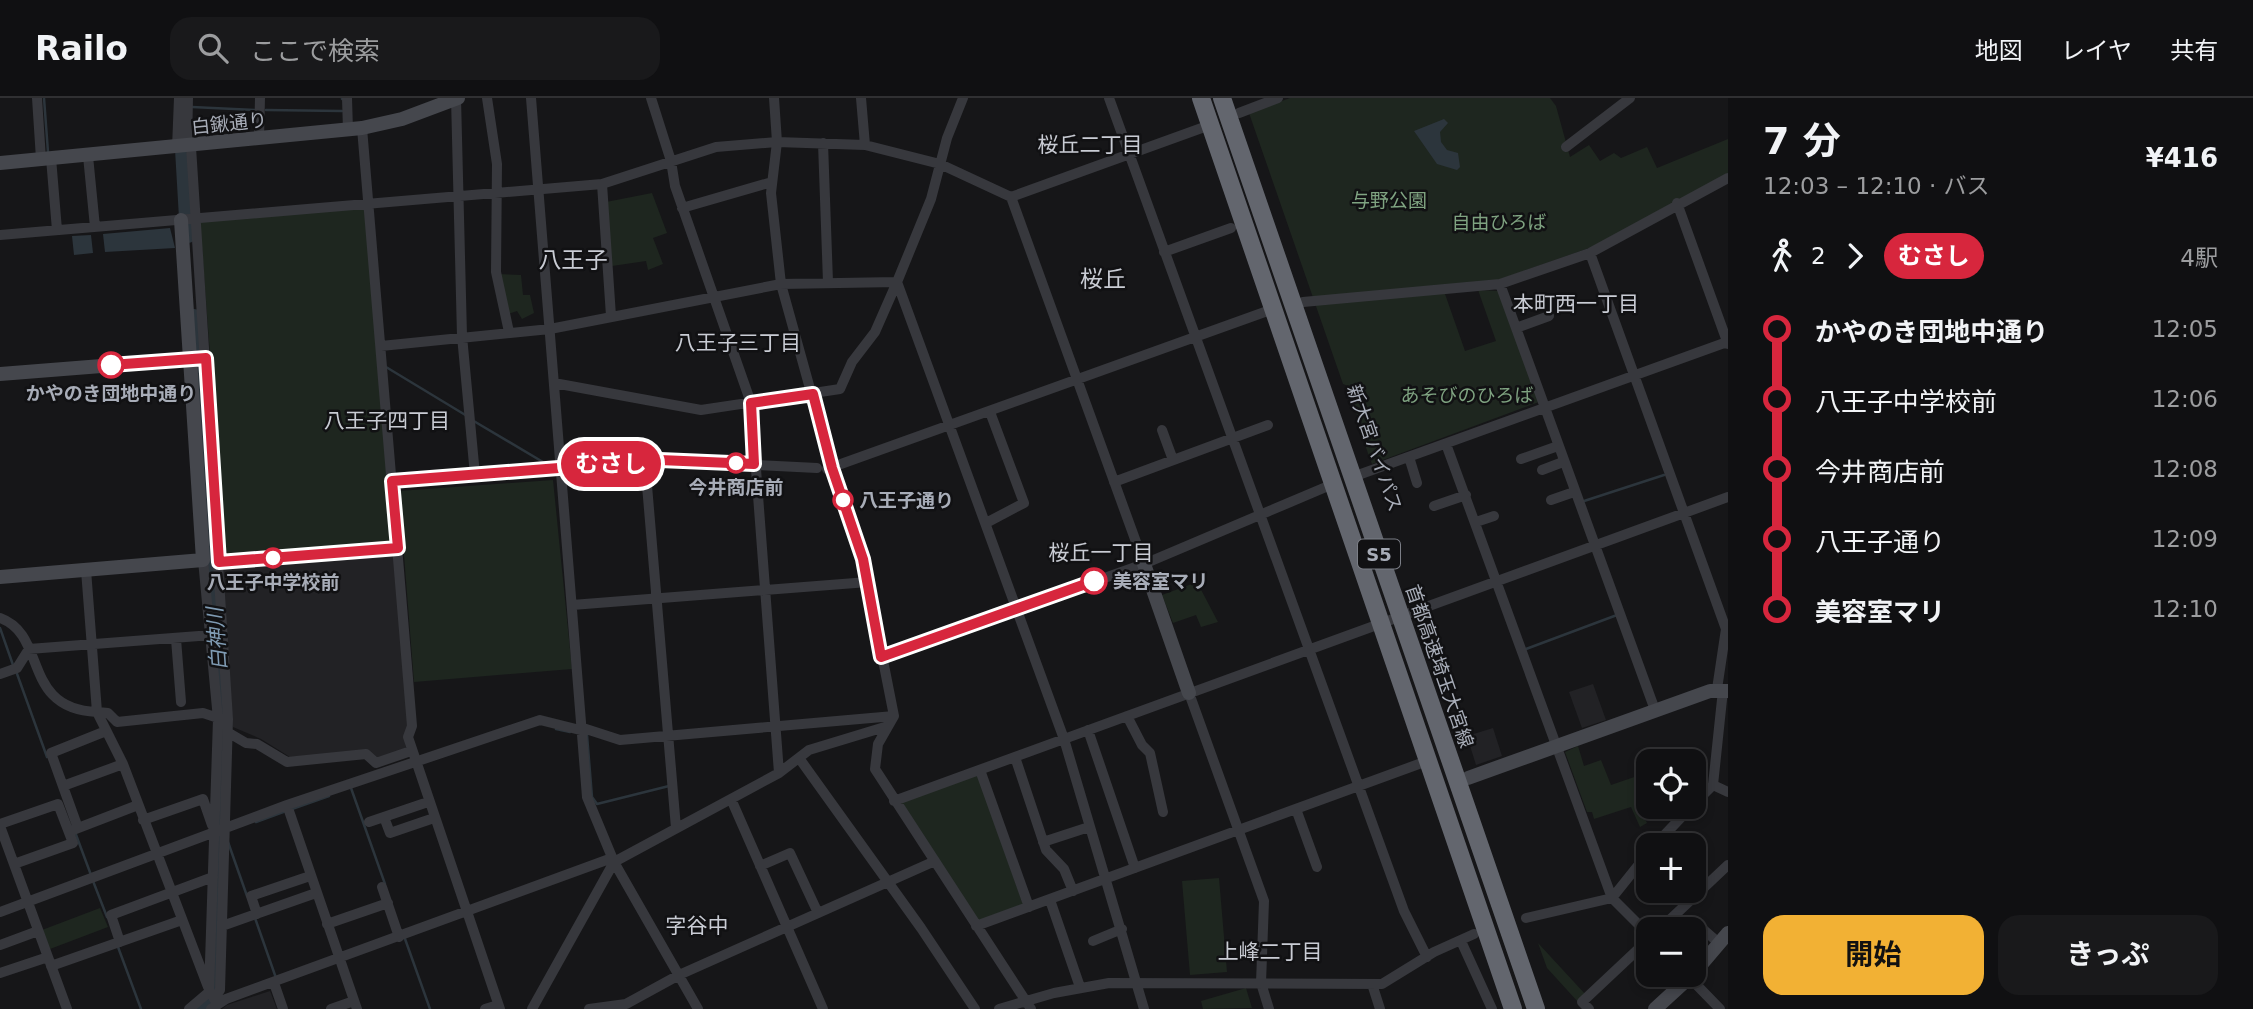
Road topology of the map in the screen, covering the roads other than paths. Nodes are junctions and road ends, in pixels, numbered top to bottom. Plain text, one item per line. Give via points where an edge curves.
1 (37, 98) edge
2 (179, 98) edge
3 (188, 98) edge
4 (260, 98) edge
5 (347, 98) edge
6 (457, 98) edge
7 (488, 98) edge
8 (530, 98) edge
9 (652, 98) edge
10 (774, 98) edge
11 (861, 98) edge
12 (963, 98) edge
13 (1109, 98) edge
14 (1201, 98) edge
15 (1210, 98) edge
16 (1223, 98) edge
17 (1278, 98) edge
18 (1630, 98) edge
19 (1236, 106) edge
20 (1210, 125) junction
21 (355, 129) junction
22 (259, 139) junction
23 (778, 142) junction
24 (823, 143) junction
25 (865, 145) junction
26 (184, 147) junction
27 (1566, 147) dead end
28 (1129, 153) junction
29 (88, 156) junction
30 (46, 159) junction
31 (671, 161) junction
32 (0, 163) edge
33 (940, 164) junction
34 (1728, 178) edge
35 (772, 182) junction
36 (602, 184) junction
37 (537, 190) junction
38 (498, 192) junction
39 (458, 196) junction
40 (1012, 197) junction
41 (368, 202) junction
42 (1677, 203) junction
43 (682, 208) junction
44 (188, 219) junction
45 (94, 227) junction
46 (1231, 228) dead end
47 (57, 230) junction
48 (0, 235) edge
49 (1164, 252) junction
50 (1590, 253) junction
51 (828, 282) junction
52 (897, 282) junction
53 (780, 284) junction
54 (1500, 284) junction
55 (714, 296) junction
56 (1303, 302) junction
57 (1273, 309) junction
58 (611, 316) junction
59 (1549, 316) dead end
60 (1516, 328) junction
61 (550, 329) junction
62 (509, 332) junction
63 (461, 336) junction
64 (1195, 337) junction
65 (1728, 343) edge
66 (382, 346) junction
67 (197, 358) junction
68 (0, 374) edge
69 (1636, 375) junction
70 (1076, 381) junction
71 (554, 383) junction
72 (813, 394) junction
73 (751, 403) junction
74 (1545, 408) junction
75 (990, 412) junction
76 (1268, 425) dead end
77 (951, 426) junction
78 (1162, 429) dead end
79 (1232, 438) junction
80 (1446, 444) junction
81 (1558, 446) junction
82 (1409, 457) junction
83 (1521, 459) dead end
84 (1173, 460) junction
85 (645, 462) junction
86 (1563, 462) junction
87 (754, 464) junction
88 (561, 467) junction
89 (825, 468) junction
90 (1542, 470) dead end
91 (1360, 474) junction
92 (475, 475) junction
93 (392, 481) junction
94 (1114, 482) junction
95 (1417, 483) dead end
96 (1333, 484) junction
97 (1574, 492) junction
98 (1465, 495) junction
99 (207, 497) junction
100 (1728, 497) edge
101 (1551, 500) dead end
102 (1434, 506) dead end
103 (1258, 513) junction
104 (1685, 513) junction
105 (1494, 516) dead end
106 (1476, 522) junction
107 (986, 523) junction
108 (1596, 546) junction
109 (398, 548) junction
110 (203, 560) junction
111 (219, 562) junction
112 (1144, 564) junction
113 (86, 570) junction
114 (0, 577) edge
115 (1498, 580) junction
116 (867, 582) junction
117 (764, 590) junction
118 (656, 598) junction
119 (572, 605) junction
120 (1018, 608) junction
121 (1410, 612) junction
122 (0, 618) edge
123 (1379, 623) junction
124 (1727, 629) edge
125 (217, 634) junction
126 (176, 639) junction
127 (92, 644) junction
128 (29, 649) junction
129 (1308, 649) junction
130 (881, 657) junction
131 (0, 674) edge
132 (1723, 690) edge
133 (1189, 693) junction
134 (181, 702) dead end
135 (1655, 710) junction
136 (97, 712) junction
137 (894, 716) junction
138 (1127, 716) junction
139 (223, 719) junction
140 (888, 726) junction
141 (775, 728) junction
142 (583, 729) junction
143 (1088, 730) junction
144 (106, 731) junction
145 (229, 733) junction
146 (668, 736) junction
147 (1065, 739) junction
148 (1556, 746) junction
149 (411, 751) junction
150 (1015, 757) junction
151 (799, 758) junction
152 (1427, 761) junction
153 (414, 762) junction
154 (123, 764) junction
155 (980, 770) junction
156 (779, 773) junction
157 (1468, 778) junction
158 (1713, 785) junction
159 (63, 786) junction
160 (1358, 786) junction
161 (1706, 792) edge
162 (1728, 792) edge
163 (731, 799) junction
164 (894, 801) junction
165 (428, 802) junction
166 (138, 805) junction
167 (287, 805) junction
168 (1296, 809) junction
169 (1163, 812) dead end
170 (384, 817) junction
171 (434, 818) junction
172 (1679, 819) edge
173 (143, 820) junction
174 (369, 822) dead end
175 (0, 825) edge
176 (1089, 827) junction
177 (676, 828) junction
178 (74, 830) junction
179 (220, 830) junction
180 (1239, 830) junction
181 (1666, 833) edge
182 (1043, 842) junction
183 (4, 851) edge
184 (156, 853) junction
185 (613, 860) junction
186 (935, 861) junction
187 (14, 864) junction
188 (1728, 865) edge
189 (760, 866) junction
190 (1317, 867) dead end
191 (1135, 868) junction
192 (1636, 868) edge
193 (310, 876) junction
194 (213, 877) junction
195 (1104, 879) junction
196 (888, 882) junction
197 (382, 887) dead end
198 (1073, 891) junction
199 (316, 892) junction
200 (171, 893) junction
201 (1612, 898) junction
202 (1049, 900) junction
203 (28, 901) junction
204 (388, 903) junction
205 (1029, 907) junction
206 (0, 912) edge
207 (466, 912) junction
208 (818, 913) junction
209 (257, 914) junction
210 (1673, 917) edge
211 (1526, 918) dead end
212 (181, 920) junction
213 (1636, 922) edge
214 (327, 924) junction
215 (222, 926) junction
216 (976, 926) junction
217 (788, 927) junction
218 (1122, 929) junction
219 (1706, 929) edge
220 (38, 931) junction
221 (1474, 934) dead end
222 (399, 937) junction
223 (1724, 939) edge
224 (1093, 941) dead end
225 (1461, 941) junction
226 (120, 942) junction
227 (0, 945) edge
228 (1636, 951) edge
229 (1426, 957) junction
230 (1706, 958) edge
231 (338, 960) junction
232 (49, 962) junction
233 (0, 973) edge
234 (679, 975) junction
235 (1135, 982) junction
236 (274, 983) junction
237 (1261, 983) junction
238 (1080, 987) junction
239 (1373, 987) junction
240 (1678, 987) edge
241 (1701, 987) edge
242 (213, 1001) edge
243 (356, 1005) edge
244 (1028, 1005) edge
245 (499, 1007) edge
246 (67, 1009) edge
247 (189, 1009) edge
248 (283, 1009) edge
249 (331, 1009) edge
250 (485, 1009) edge
251 (532, 1009) edge
252 (589, 1009) edge
253 (698, 1009) edge
254 (823, 1009) edge
255 (975, 1009) edge
256 (999, 1009) edge
257 (1144, 1009) edge
258 (1269, 1009) edge
259 (1380, 1009) edge
260 (1492, 1009) edge
261 (1513, 1009) edge
262 (1523, 1009) edge
263 (1536, 1009) edge
264 (1546, 1009) edge
265 (1589, 1009) edge
266 (1656, 1009) edge
267 (1720, 1009) edge

1 - 30 street
2 - 26 street
3 - 26 street
4 - 22 street
5 - 21 street
6 - 21 street, 白鍬通り via 402,119
6 - 39 street
7 - 38 street
8 - 37 street
9 - 31 street
10 - 23 street
11 - 25 street
12 - 33 street
13 - 28 street
14 - 20 highway
15 - 262 highway, 首都高速埼玉大宮線 / S5
16 - 263 highway, 首都高速埼玉大宮線 / S5
17 - 19 street
18 - 27 street
19 - 56 highway, 新大宮バイパス
20 - 28 street
20 - 57 highway
21 - 22 street, 白鍬通り
21 - 41 street
22 - 26 street, 白鍬通り
23 - 24 street
23 - 31 street via 716,147
23 - 35 street
24 - 25 street
24 - 51 street
25 - 33 street
26 - 29 street, 白鍬通り
26 - 44 street
28 - 40 street
28 - 49 street
29 - 30 street, 白鍬通り
29 - 45 street
30 - 32 street, 白鍬通り
30 - 47 street
31 - 36 street
31 - 43 street
33 - 40 street
33 - 52 street via 931,199
34 - 42 street
35 - 43 street
35 - 53 street
36 - 37 street
36 - 58 street
37 - 38 street
37 - 61 street
38 - 39 street
38 - 62 street via 496,272
39 - 41 street
39 - 63 street
40 - 70 street
41 - 44 street
41 - 66 street
42 - 50 street
42 - 65 street
43 - 55 street
44 - 45 street
44 - 67 street
45 - 47 street
46 - 49 street
47 - 48 street
49 - 64 street
50 - 54 street
50 - 69 street
51 - 52 street
51 - 53 street
52 - 72 street via 875,332 852,362 840,389
52 - 77 street
53 - 55 street
53 - 72 street
54 - 56 street
54 - 60 street
55 - 58 street
55 - 73 street
56 - 91 highway, 新大宮バイパス
57 - 64 street
57 - 96 highway
58 - 61 street
59 - 60 street
60 - 74 street
61 - 62 street
61 - 71 street
62 - 63 street
63 - 66 street
63 - 92 street
64 - 70 street
64 - 79 street
65 - 69 street
66 - 93 street
67 - 68 street
67 - 99 street
69 - 74 street
69 - 104 street
70 - 75 street
70 - 94 street
71 - 73 street via 701,410
71 - 88 street
72 - 73 street
72 - 89 street
73 - 87 street
74 - 80 street
74 - 81 street
75 - 77 street
75 - 107 street via 1024,503
76 - 79 street
77 - 89 street
77 - 107 street
78 - 84 street
79 - 84 street
79 - 103 street
80 - 82 street
80 - 98 street
81 - 83 street
81 - 86 street
82 - 91 street
82 - 95 street
84 - 94 street
85 - 87 street
85 - 88 street
85 - 118 street
86 - 90 street
86 - 97 street
87 - 89 street
87 - 117 street
88 - 92 street
88 - 119 street
89 - 116 street
91 - 121 highway, 新大宮バイパス
92 - 93 street
93 - 109 street
94 - 112 street
96 - 103 street
96 - 123 highway
97 - 101 street
97 - 108 street
98 - 102 street
98 - 106 street
99 - 110 street
99 - 111 street
100 - 104 street
103 - 112 street
103 - 129 street
104 - 108 street
104 - 124 street
105 - 106 street
106 - 115 street
107 - 120 street
108 - 115 street
108 - 135 street
109 - 111 street
109 - 149 street
110 - 113 street
110 - 125 street
111 - 125 street
112 - 120 street
112 - 133 street
113 - 114 street
113 - 127 street
115 - 121 street
115 - 148 street
116 - 117 street
116 - 130 street
117 - 118 street
117 - 141 street
118 - 119 street
118 - 146 street
119 - 142 street
120 - 130 street
120 - 147 street
121 - 123 street
121 - 157 highway, 新大宮バイパス
122 - 128 street via 12,624
123 - 129 street
123 - 152 highway
124 - 132 street
125 - 126 street
125 - 139 street
126 - 127 street
126 - 134 street
127 - 128 street
127 - 136 street
128 - 131 street via 18,668
128 - 136 street via 44,685 66,707
129 - 133 street
129 - 160 street
130 - 137 street
132 - 135 street
132 - 158 street
133 - 138 street
133 - 180 street
135 - 148 street
136 - 139 street via 108,713 117,722 177,713
136 - 144 street
137 - 140 street
137 - 141 street
138 - 143 street
138 - 169 street via 1150,752
139 - 145 street
139 - 179 street
140 - 151 street via 809,750
140 - 164 street via 877,744 874,769
141 - 146 street
141 - 156 street
142 - 146 street via 620,740
142 - 153 street via 540,720
142 - 185 street via 587,797
143 - 147 street
143 - 191 street
144 - 154 street
144 - 159 street via 51,753
145 - 149 street via 287,762 366,754 376,763
145 - 179 street
146 - 177 street
147 - 150 street
147 - 176 street
148 - 157 street
148 - 201 street
149 - 153 street
150 - 155 street
150 - 182 street
151 - 156 street
151 - 196 street
152 - 160 street
152 - 261 highway
153 - 165 street
153 - 167 street
154 - 159 street
154 - 166 street
155 - 164 street
155 - 205 street
156 - 163 street
157 - 264 highway, 新大宮バイパス
158 - 161 street
158 - 162 street
159 - 178 street
160 - 168 street
160 - 229 street
163 - 177 street
163 - 189 street
164 - 186 street
165 - 170 street
165 - 171 street
166 - 173 street
166 - 178 street
167 - 179 street
167 - 193 street
168 - 180 street
168 - 190 street
170 - 171 street via 390,833
170 - 174 street
171 - 207 street
172 - 181 street
173 - 179 street via 203,799
173 - 184 street
175 - 178 street via 58,804
175 - 183 street
176 - 182 street
176 - 195 street
177 - 185 street
178 - 187 street via 73,843
179 - 184 street
179 - 194 street
179 - 215 street
180 - 191 street
180 - 237 street via 1264,901
182 - 198 street via 1064,869
183 - 187 street
184 - 200 street
184 - 203 street
185 - 207 street
185 - 234 street
185 - 251 street
186 - 196 street
186 - 216 street
187 - 203 street
188 - 210 street
189 - 208 street via 790,853
189 - 217 street
191 - 195 street
192 - 201 street
193 - 199 street
193 - 209 street via 251,896
194 - 200 street
194 - 242 street
195 - 198 street
195 - 218 street
196 - 208 street
196 - 255 street
197 - 204 street
198 - 202 street
199 - 209 street
199 - 214 street
200 - 212 street
200 - 226 street via 111,915
201 - 211 street
201 - 213 street
202 - 205 street
202 - 238 street
203 - 206 street
203 - 220 street
204 - 214 street
204 - 222 street
205 - 216 street
207 - 222 street
207 - 245 street
208 - 217 street
209 - 215 street
212 - 226 street
212 - 242 street
214 - 231 street
215 - 242 street via 220,990
216 - 244 street
217 - 234 street
217 - 254 street
218 - 224 street
218 - 235 street
219 - 223 street
220 - 227 street
220 - 232 street
221 - 225 street
222 - 231 street
223 - 230 street
225 - 229 street
225 - 260 street
226 - 232 street
228 - 265 street via 1582,1002
229 - 239 street
231 - 236 street
231 - 243 street
232 - 233 street
232 - 246 street
234 - 252 street via 626,1004
234 - 253 street
235 - 237 street
235 - 238 street
235 - 257 street
236 - 242 street
236 - 248 street
237 - 239 street
237 - 258 street
238 - 244 street
239 - 259 street
240 - 266 street
241 - 267 street
242 - 247 street
243 - 249 street
244 - 256 street
245 - 250 street

